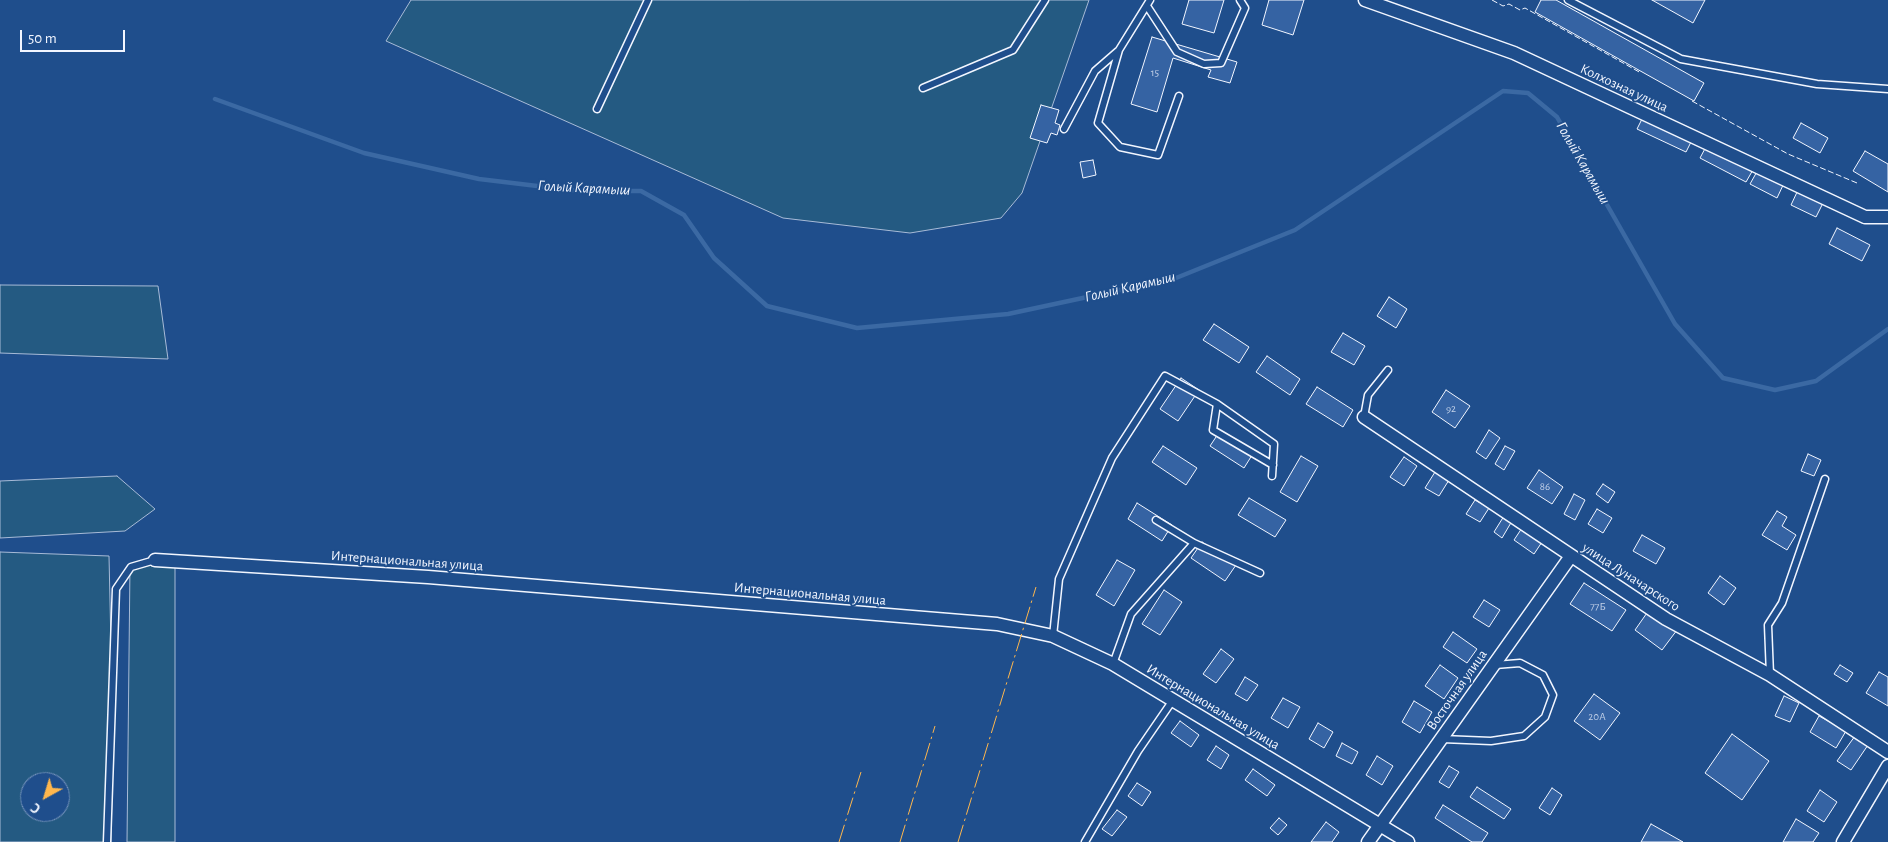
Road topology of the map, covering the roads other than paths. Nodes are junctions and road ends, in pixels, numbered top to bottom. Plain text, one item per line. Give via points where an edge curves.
1 (648, 0) edge
2 (1045, 0) edge
3 (1240, 0) edge
4 (1365, 0) edge
5 (1568, 0) edge
6 (1148, 3) edge
7 (1119, 50) junction
8 (923, 88) dead end
9 (1888, 89) edge
10 (1179, 96) dead end
11 (597, 109) dead end
12 (1064, 129) dead end
13 (1888, 217) edge
14 (1388, 370) dead end
15 (1217, 404) junction
16 (1364, 417) joint
17 (1273, 465) junction
18 (1272, 476) dead end
19 (1825, 479) dead end
20 (1156, 520) dead end
21 (1194, 543) junction
22 (1571, 556) junction
23 (155, 560) joint
24 (1260, 573) dead end
25 (1053, 636) junction
26 (1113, 664) junction
27 (1494, 665) junction
28 (1770, 675) junction
29 (1173, 700) junction
30 (1441, 739) junction
31 (1888, 752) edge
32 (1888, 766) edge
33 (1380, 824) junction
34 (107, 842) edge
35 (1085, 842) edge
36 (1368, 842) edge
37 (1408, 842) edge
38 (1843, 842) edge

1 - 11 lane
2 - 8 lane via 1013,50
3 - 6 lane via 1245,8 1221,63 1204,64 1178,52
4 - 13 street, Колхозная улица via 1514,53 1865,216
5 - 9 lane via 1681,59 1817,84
6 - 7 lane
7 - 10 lane via 1098,123 1120,147 1158,155
7 - 12 lane via 1095,71
14 - 16 lane via 1368,395
15 - 17 lane via 1274,444
15 - 17 lane via 1213,430
15 - 25 lane via 1165,376 1112,458 1059,579
16 - 22 street, улица Луначарского
17 - 18 lane
19 - 28 lane via 1782,603 1768,625
20 - 21 lane
21 - 24 lane
21 - 26 lane via 1131,614
22 - 27 street, Восточная улица
22 - 28 street, улица Луначарского via 1666,619
23 - 25 street, Интернациональная улица via 438,578 988,623
23 - 34 lane via 131,567 116,589
25 - 26 street, Интернациональная улица
26 - 29 street, Интернациональная улица
27 - 30 street, Восточная улица
27 - 30 lane via 1520,663 1542,675 1553,695 1545,718 1524,736 1491,741
28 - 31 street, улица Луначарского
29 - 33 street, Интернациональная улица
29 - 35 lane
30 - 33 street, Восточная улица
32 - 38 street
33 - 36 street, Восточная улица
33 - 37 street, Интернациональная улица

